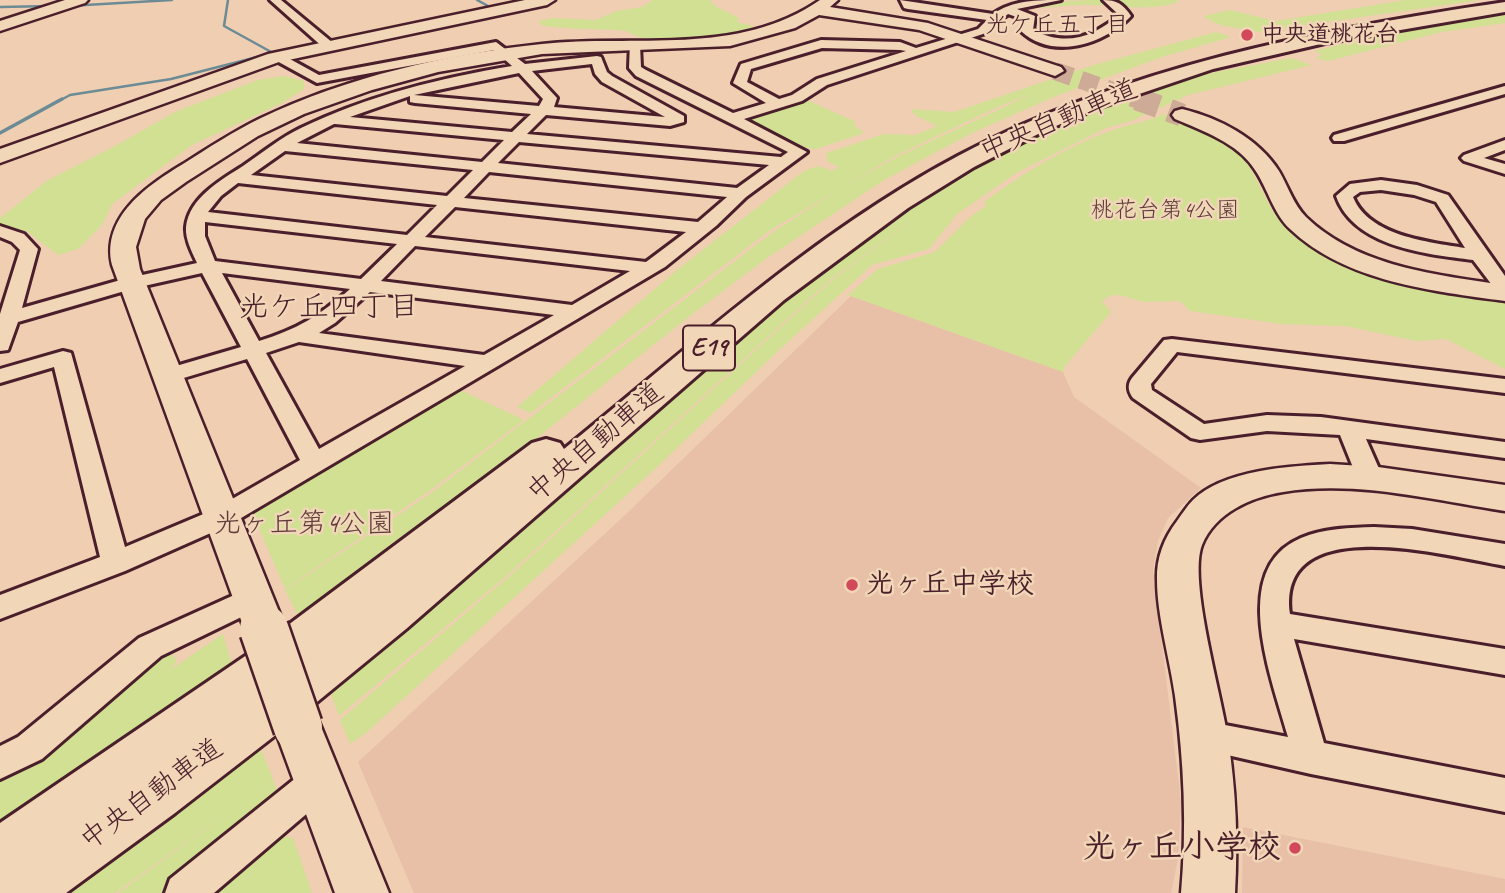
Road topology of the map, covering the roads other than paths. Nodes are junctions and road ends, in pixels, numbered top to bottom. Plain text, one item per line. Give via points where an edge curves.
1 (275, 0) edge
2 (547, 0) edge
3 (905, 0) edge
4 (1042, 0) edge
5 (1056, 0) edge
6 (1499, 0) edge
7 (75, 2) edge
8 (1113, 3) edge
9 (823, 5) edge
10 (1505, 7) edge
11 (1008, 10) junction
12 (994, 18) junction
13 (0, 26) edge
14 (959, 37) junction
15 (634, 45) junction
16 (329, 46) junction
17 (917, 51) junction
18 (279, 57) junction
19 (514, 61) junction
20 (1055, 71) tunnel mouth
21 (1505, 90) edge
22 (395, 97) junction
23 (777, 104) junction
24 (712, 108) junction
25 (294, 111) junction
26 (544, 111) junction
27 (1182, 115) tunnel mouth
28 (678, 118) junction
29 (732, 118) junction
30 (332, 120) junction
31 (516, 137) junction
32 (1339, 138) dead end
33 (1505, 145) edge
34 (282, 146) junction
35 (0, 156) edge
36 (784, 163) junction
37 (485, 167) junction
38 (1505, 169) edge
39 (234, 178) junction
40 (740, 193) junction
41 (451, 201) junction
42 (198, 216) junction
43 (702, 228) junction
44 (0, 231) edge
45 (412, 240) junction
46 (1479, 256) junction
47 (208, 266) junction
48 (649, 268) junction
49 (131, 283) junction
50 (366, 285) junction
51 (1505, 291) edge
52 (574, 311) junction
53 (9, 318) junction
54 (298, 336) junction
55 (0, 345) edge
56 (253, 349) junction
57 (487, 362) junction
58 (0, 376) edge
59 (167, 376) junction
60 (1505, 386) edge
61 (1349, 428) junction
62 (1505, 450) edge
63 (314, 463) junction
64 (1371, 480) junction
65 (1505, 498) edge
66 (222, 517) junction
67 (1505, 555) edge
68 (115, 563) junction
69 (0, 607) edge
70 (258, 614) junction
71 (1276, 624) junction
72 (1505, 662) edge
73 (1204, 736) junction
74 (1311, 758) junction
75 (0, 764) edge
76 (319, 781) junction
77 (1505, 795) edge
78 (0, 858) edge
79 (15, 893) edge
80 (184, 893) edge
81 (362, 893) edge
82 (1208, 893) edge

1 - 16 street
2 - 16 street
3 - 12 street via 908,6 920,9
4 - 5 street
4 - 11 street
6 - 78 highway, 中央自動車道 / E19 via 1309,33 1171,65 1067,100 945,155 878,194 785,259 417,555
7 - 13 street
8 - 11 street via 1125,16 1095,38 1073,42 1030,33 1031,18
9 - 14 street
9 - 15 street via 787,26 756,35
10 - 79 highway, 中央自動車道 / E19 via 1324,37 1186,71 1085,105 965,161 817,259 338,655 240,732
11 - 12 street
12 - 14 street via 987,28
14 - 17 street
14 - 20 street
15 - 19 street via 568,47
15 - 24 street via 635,68 641,73
16 - 18 street
17 - 23 street via 822,82
17 - 23 street via 900,46 821,44 745,67 740,83
18 - 19 street via 317,79 496,46
18 - 35 street
19 - 22 street
19 - 25 street via 361,88
19 - 26 street via 550,98
19 - 28 street via 597,60 601,75
21 - 32 street
22 - 26 street
22 - 30 street
23 - 29 street
24 - 28 street
24 - 29 street
25 - 30 street
25 - 49 street via 251,132 144,203 131,222 122,249
26 - 28 street via 670,122
26 - 31 street
27 - 51 street via 1223,132 1254,155 1266,168 1290,215 1327,244 1410,276
29 - 36 street via 799,152
30 - 31 street
30 - 34 street
31 - 36 street
31 - 37 street
33 - 38 street via 1469,158
34 - 37 street
34 - 39 street
36 - 40 street
37 - 40 street
37 - 41 street
39 - 41 street
39 - 42 street
40 - 43 street
41 - 43 street
41 - 45 street
42 - 45 street
42 - 47 street via 197,238
43 - 48 street
44 - 53 street via 18,238 29,250
45 - 48 street
45 - 50 street
46 - 46 street via 1448,204 1432,194 1381,184 1356,187 1344,197 1359,219 1387,235 1441,251
46 - 51 street
47 - 49 street
47 - 50 street
47 - 56 street
48 - 52 street
49 - 53 street
49 - 59 street
50 - 52 street
50 - 54 street via 334,314
52 - 57 street
53 - 55 street
54 - 56 street
54 - 57 street
56 - 59 street
56 - 63 street
57 - 63 street
58 - 68 street via 63,358
59 - 66 street
60 - 61 street via 1172,345 1140,383 1141,393 1200,432 1267,423
61 - 62 street
61 - 64 street
63 - 66 street
64 - 65 street
64 - 73 street via 1288,478 1237,490 1200,515 1190,530 1179,557 1177,582
66 - 68 street
66 - 70 street
67 - 71 street via 1375,536 1326,539 1300,549 1280,568 1274,589
68 - 69 street
70 - 75 street via 150,648 30,748
70 - 76 street, bridge
71 - 72 street
71 - 74 street
73 - 74 street
73 - 82 street via 1213,819
74 - 77 street
76 - 80 street
76 - 81 street

